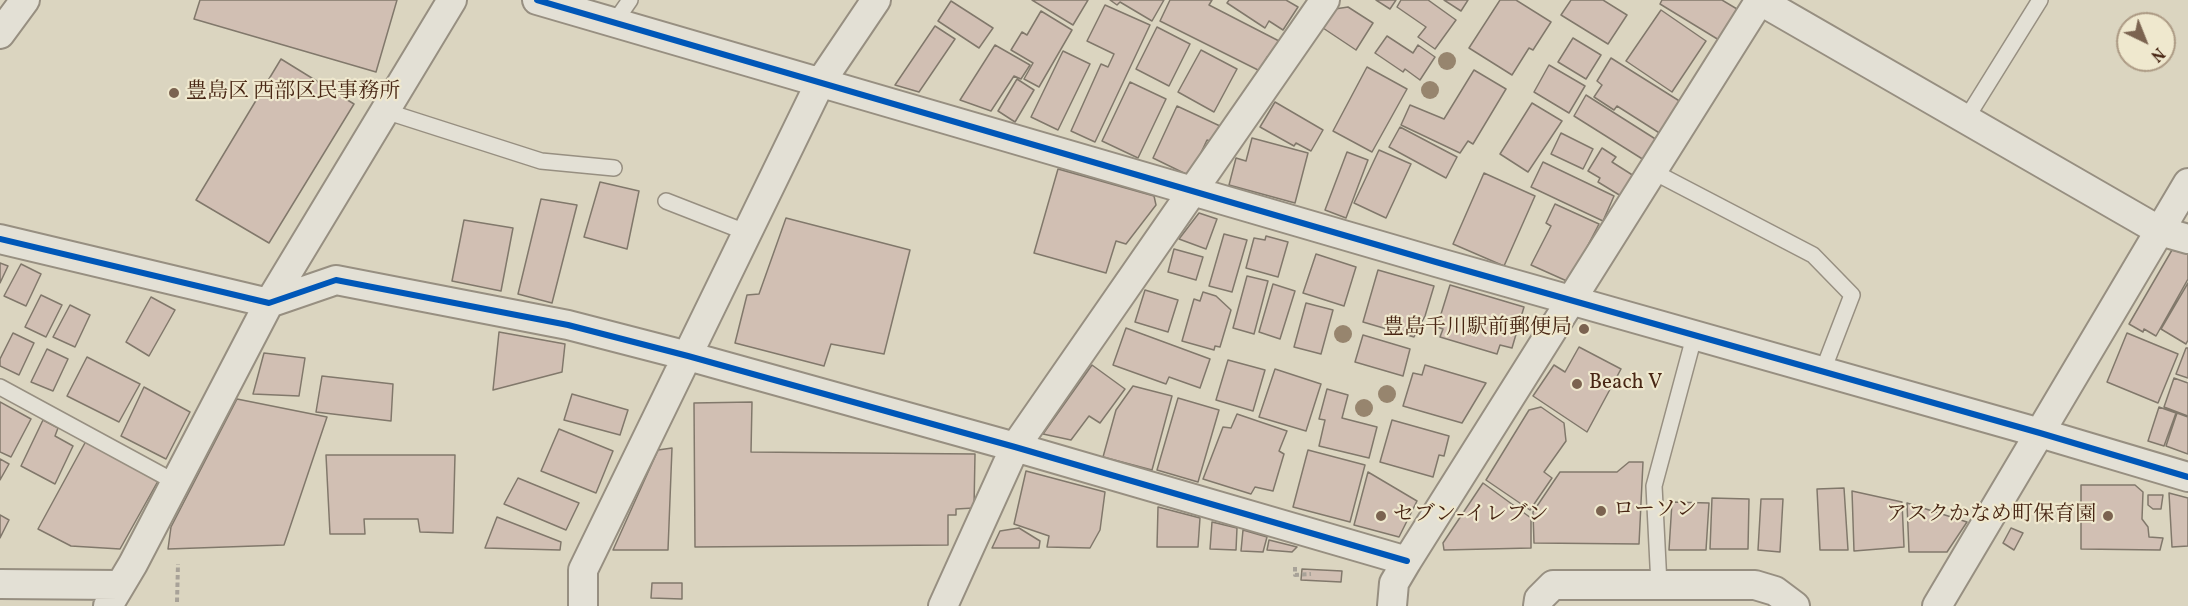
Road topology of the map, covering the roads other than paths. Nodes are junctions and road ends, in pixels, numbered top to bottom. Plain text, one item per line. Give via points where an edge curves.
1 (25, 0) edge
2 (452, 0) edge
3 (537, 0) edge
4 (876, 0) edge
5 (1325, 0) edge
6 (1759, 0) edge
7 (2040, 0) edge
8 (622, 11) edge
9 (0, 34) edge
10 (820, 83) junction
11 (385, 111) junction
12 (1966, 119) junction
13 (614, 168) dead end
14 (1652, 171) junction
15 (2188, 183) edge
16 (1191, 192) junction
17 (666, 201) dead end
18 (2160, 231) junction
19 (748, 233) junction
20 (2188, 239) edge
21 (0, 240) edge
22 (1570, 301) junction
23 (269, 303) junction
24 (1694, 336) junction
25 (688, 356) junction
26 (1822, 373) junction
27 (0, 387) edge
28 (2040, 433) junction
29 (1015, 447) junction
30 (2188, 477) edge
31 (176, 482) junction
32 (1407, 561) junction
33 (0, 584) edge
34 (1659, 585) junction
35 (113, 596) edge
36 (583, 606) edge
37 (944, 606) edge
38 (1392, 606) edge
39 (1538, 606) edge
40 (1795, 606) edge
41 (1937, 606) edge

1 - 9 street
2 - 11 street
3 - 8 street
4 - 10 street
5 - 16 street
6 - 12 street
6 - 14 street
7 - 12 lane
8 - 10 street
10 - 16 street
10 - 19 street
11 - 13 lane via 541,161
11 - 23 street
12 - 18 street
14 - 22 street
14 - 26 lane via 1813,255 1852,295
15 - 18 street
16 - 22 street
16 - 29 street
17 - 19 lane
18 - 20 street
18 - 28 street
19 - 25 street
21 - 23 street
22 - 24 street
22 - 32 street
23 - 25 street via 336,280 568,326
23 - 31 street
24 - 26 street
24 - 34 lane via 1654,486
25 - 29 street
25 - 36 street via 583,570
26 - 28 street
27 - 31 lane
28 - 30 street
28 - 41 street
29 - 32 street
29 - 37 street
31 - 35 street
32 - 38 street via 1394,583
33 - 35 street
34 - 39 street via 1553,585 1539,599
34 - 40 street via 1755,585 1775,591

